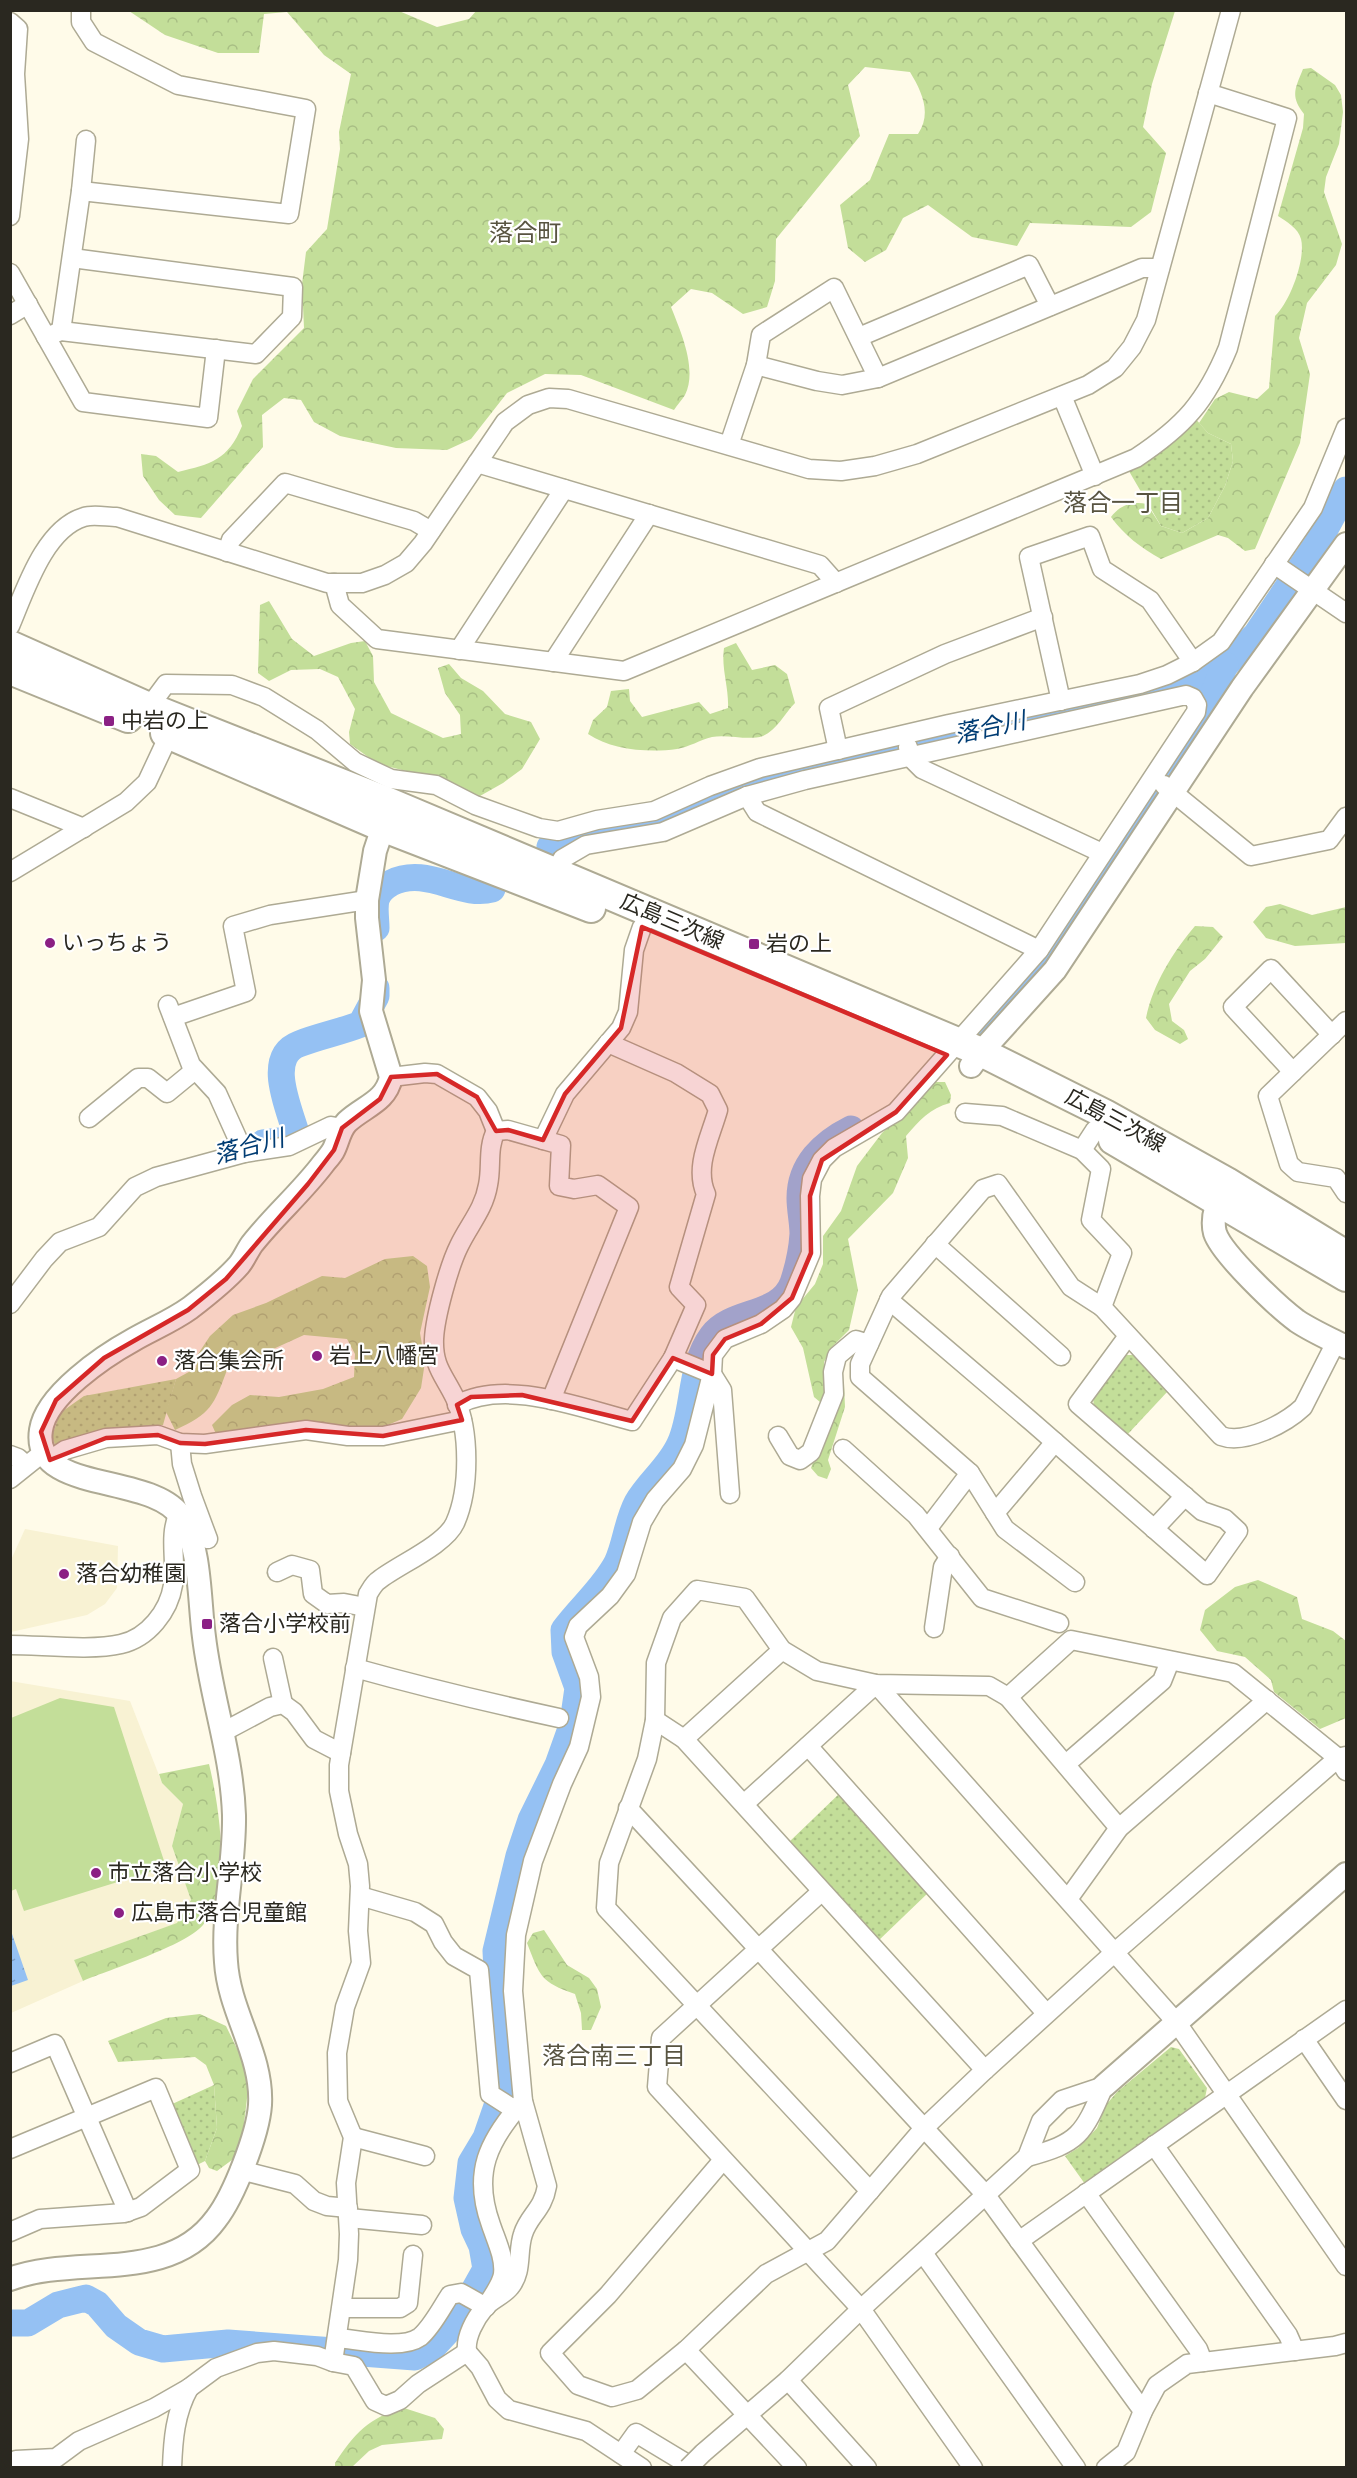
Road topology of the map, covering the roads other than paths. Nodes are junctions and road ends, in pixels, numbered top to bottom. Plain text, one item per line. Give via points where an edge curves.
1 (81, 10) edge
2 (1231, 10) edge
3 (10, 22) edge
4 (1208, 93) junction
5 (86, 140) dead end
6 (81, 191) junction
7 (10, 216) edge
8 (72, 258) junction
9 (1160, 268) junction
10 (10, 273) edge
11 (27, 304) junction
12 (1050, 306) junction
13 (10, 315) edge
14 (54, 334) junction
15 (859, 337) junction
16 (216, 349) junction
17 (756, 364) junction
18 (879, 378) junction
19 (1062, 396) junction
20 (1347, 428) edge
21 (729, 445) junction
22 (477, 463) junction
23 (1095, 476) junction
24 (564, 489) junction
25 (649, 514) junction
26 (431, 531) junction
27 (1347, 544) edge
28 (227, 552) junction
29 (1278, 566) junction
30 (334, 583) junction
31 (836, 583) junction
32 (1310, 588) junction
33 (1347, 613) edge
34 (1043, 617) junction
35 (10, 626) edge
36 (10, 645) edge
37 (459, 650) junction
38 (553, 662) junction
39 (1193, 662) junction
40 (10, 670) edge
41 (1061, 701) junction
42 (149, 707) junction
43 (169, 735) junction
44 (907, 745) junction
45 (838, 750) junction
46 (1153, 777) junction
47 (1174, 791) junction
48 (747, 796) junction
49 (10, 798) edge
50 (387, 815) junction
51 (1347, 817) edge
52 (84, 828) junction
53 (1102, 854) junction
54 (10, 872) edge
55 (555, 883) junction
56 (367, 900) junction
57 (642, 927) junction
58 (1039, 950) junction
59 (1341, 1031) edge
60 (608, 1043) junction
61 (964, 1054) junction
62 (195, 1070) junction
63 (1293, 1072) junction
64 (391, 1077) junction
65 (965, 1113) dead end
66 (89, 1118) dead end
67 (342, 1128) junction
68 (496, 1131) junction
69 (543, 1140) junction
70 (1089, 1140) junction
71 (244, 1153) junction
72 (1222, 1192) junction
73 (1347, 1193) edge
74 (935, 1244) junction
75 (1343, 1246) edge
76 (1347, 1277) edge
77 (889, 1300) junction
78 (10, 1304) edge
79 (1102, 1307) junction
80 (1128, 1336) junction
81 (869, 1344) junction
82 (1341, 1344) edge
83 (1061, 1356) dead end
84 (673, 1358) junction
85 (703, 1371) junction
86 (551, 1400) junction
87 (459, 1412) junction
88 (778, 1436) dead end
89 (1055, 1442) junction
90 (180, 1443) junction
91 (843, 1449) dead end
92 (10, 1455) edge
93 (47, 1455) junction
94 (26, 1465) junction
95 (970, 1473) junction
96 (10, 1479) edge
97 (730, 1494) dead end
98 (1185, 1496) junction
99 (182, 1506) junction
100 (995, 1513) junction
101 (928, 1528) junction
102 (1154, 1529) junction
103 (208, 1539) dead end
104 (950, 1556) junction
105 (277, 1572) dead end
106 (1076, 1582) dead end
107 (365, 1607) junction
108 (1059, 1623) dead end
109 (934, 1628) dead end
110 (10, 1645) edge
111 (782, 1650) junction
112 (273, 1658) dead end
113 (1170, 1661) junction
114 (355, 1668) junction
115 (876, 1684) junction
116 (1008, 1697) junction
117 (1267, 1700) junction
118 (283, 1704) junction
119 (559, 1718) dead end
120 (655, 1720) junction
121 (223, 1732) junction
122 (684, 1739) junction
123 (808, 1746) junction
124 (341, 1753) junction
125 (1344, 1761) edge
126 (1066, 1764) junction
127 (744, 1804) junction
128 (628, 1808) junction
129 (1119, 1828) junction
130 (1347, 1874) edge
131 (821, 1892) junction
132 (360, 1896) junction
133 (1068, 1899) junction
134 (760, 1949) junction
135 (1115, 1952) junction
136 (697, 2006) junction
137 (1347, 2010) edge
138 (1046, 2013) junction
139 (1177, 2023) junction
140 (1304, 2040) junction
141 (10, 2063) edge
142 (985, 2070) junction
143 (1104, 2086) junction
144 (1227, 2094) junction
145 (1347, 2100) edge
146 (510, 2103) junction
147 (87, 2117) junction
148 (924, 2128) junction
149 (353, 2137) junction
150 (1154, 2145) junction
151 (10, 2149) edge
152 (425, 2156) dead end
153 (1027, 2157) junction
154 (723, 2160) junction
155 (240, 2170) junction
156 (870, 2191) junction
157 (1086, 2193) junction
158 (985, 2194) junction
159 (128, 2212) junction
160 (348, 2213) junction
161 (422, 2225) dead end
162 (10, 2232) edge
163 (1019, 2241) junction
164 (809, 2251) junction
165 (923, 2253) junction
166 (413, 2255) dead end
167 (1347, 2266) edge
168 (10, 2279) edge
169 (474, 2300) junction
170 (342, 2308) junction
171 (861, 2309) junction
172 (1347, 2343) edge
173 (336, 2350) junction
174 (686, 2350) junction
175 (1295, 2351) junction
176 (467, 2352) junction
177 (1203, 2362) junction
178 (788, 2380) junction
179 (189, 2388) junction
180 (1143, 2411) junction
181 (748, 2415) junction
182 (621, 2454) junction
183 (698, 2460) edge
184 (57, 2463) edge
185 (10, 2464) edge
186 (172, 2468) edge
187 (642, 2468) edge
188 (688, 2468) edge
189 (797, 2468) edge
190 (867, 2468) edge
191 (973, 2468) edge
192 (1076, 2468) edge
193 (1106, 2468) edge

1 - 6 street via 81,22 94,42 178,85 306,109 289,214
2 - 4 street
3 - 7 street via 18,29 15,74 19,140
4 - 9 street
4 - 23 street via 1287,118 1228,348 1192,414 1136,458
5 - 6 street
6 - 8 street
8 - 14 street
8 - 16 street via 293,287 292,317 256,354
9 - 12 street via 1142,268
9 - 19 street via 1146,320 1132,347 1115,368
10 - 11 street
11 - 13 street
11 - 14 street
12 - 15 street via 1029,265
12 - 18 street
14 - 16 street
14 - 16 street via 83,402 208,418
15 - 17 street via 834,288 761,335
15 - 18 street
17 - 18 street via 842,385
17 - 21 street
19 - 21 street via 917,454 875,466 841,471 808,469
19 - 23 street
20 - 29 street via 1313,508
21 - 22 street via 568,399 549,398 528,405 505,422
22 - 24 street
22 - 26 street
23 - 31 street
24 - 25 street
24 - 37 street
25 - 31 street via 820,565
25 - 38 street
26 - 28 street via 414,521 285,483 231,540
26 - 30 street via 406,563 386,575 362,583
27 - 32 street
28 - 30 street
28 - 35 street via 117,517 85,517 63,529 45,549
29 - 32 street
29 - 39 street via 1221,642
30 - 37 street via 340,604 377,639
31 - 38 street via 624,671
32 - 33 street
32 - 47 street
34 - 39 street via 1029,557 1090,536 1102,569 1150,600
34 - 41 street
34 - 45 street via 945,654 829,708
36 - 42 main road, 広島三次線
37 - 38 street
39 - 41 street via 1140,684
40 - 43 main road, 広島三次線
41 - 44 street
42 - 45 street via 166,684 232,685 264,697 316,730 355,762 391,779 436,785 475,805 558,831 654,811 760,768
42 - 50 main road, 広島三次線
43 - 50 main road, 広島三次線
43 - 52 street via 147,782 126,802
44 - 45 street
44 - 46 street via 1186,695 1193,698 1196,712
44 - 48 street
44 - 53 street via 922,769
46 - 47 street
46 - 53 street
47 - 51 street via 1251,856 1329,840
47 - 61 street via 1055,970
48 - 55 street via 663,832 586,844 562,859
48 - 58 street via 757,812
49 - 52 street
50 - 55 main road, 広島三次線
50 - 56 street
52 - 54 street
53 - 58 street
55 - 57 main road, 広島三次線
55 - 61 main road, 広島三次線
56 - 62 street via 270,915 233,926 246,992 171,1011
56 - 64 street via 374,980 371,1011
57 - 60 street via 634,950 628,1012
57 - 61 main road, 広島三次線
58 - 61 street
59 - 63 street
59 - 63 street via 1271,969 1233,1007
60 - 69 street via 565,1094
60 - 84 street via 676,1073 710,1094 718,1110 701,1165 706,1194 679,1287 696,1305
61 - 70 main road, 広島三次線
61 - 72 main road, 広島三次線 via 1105,1114
61 - 85 street via 896,1112 834,1148 822,1160 812,1179 810,1196 812,1253 792,1298 760,1324 725,1339
62 - 66 street via 167,1093 148,1078 138,1078
62 - 71 street via 218,1093
63 - 73 street via 1268,1096 1288,1164 1298,1172 1336,1178
64 - 67 street via 389,1088 380,1099
64 - 68 street via 437,1074 477,1097
65 - 70 street via 1002,1116
67 - 71 street via 331,1126 289,1146
67 - 93 street via 334,1150 308,1184 226,1279 188,1310 104,1358 56,1400 40,1431
68 - 69 street via 508,1130
68 - 87 street via 491,1140 488,1184 481,1210 459,1246 448,1275 434,1338 437,1368
69 - 86 street via 561,1145 559,1186 574,1189 598,1185 629,1207
70 - 72 main road, 広島三次線
70 - 79 street via 1101,1170 1091,1220 1122,1253
71 - 78 street via 156,1177 135,1187 99,1227 60,1242
72 - 75 main road, 広島三次線
72 - 76 main road, 広島三次線
72 - 82 street via 1214,1218 1221,1246 1297,1321
74 - 77 street
74 - 79 street via 983,1189 998,1184 1071,1287
74 - 83 street
77 - 81 street
77 - 89 street
79 - 80 street
80 - 82 street via 1221,1436 1231,1440 1287,1420 1303,1407
80 - 98 street via 1078,1404
81 - 88 street via 856,1340 837,1356 834,1394 811,1452 800,1460 790,1456
81 - 95 street via 860,1364 860,1377
84 - 85 street
84 - 86 street via 632,1421
85 - 97 street via 722,1390
85 - 146 street via 694,1445 642,1522 626,1574 610,1596 578,1626 574,1637 589,1677 591,1697 579,1748 533,1861 516,1935
86 - 87 street via 491,1394 471,1397
87 - 90 street via 383,1436 306,1430
87 - 107 street via 466,1464 462,1507 454,1526 406,1564 377,1580
89 - 100 street
89 - 102 street
90 - 93 street via 158,1435 106,1438
90 - 99 street
91 - 101 street
92 - 94 street
93 - 94 street
93 - 99 street via 68,1473
94 - 96 street
95 - 100 street
95 - 101 street
98 - 102 street
98 - 102 street via 1202,1511 1225,1519 1238,1531 1207,1575
99 - 103 street
99 - 110 street via 172,1527 173,1585 161,1614 142,1635 122,1644 99,1646
99 - 121 street via 195,1552 206,1654
100 - 106 street via 1005,1529
101 - 104 street
104 - 108 street via 982,1598
104 - 109 street via 943,1567
105 - 107 street via 292,1565 310,1570 313,1594 327,1604
107 - 114 street
111 - 115 street via 817,1671
111 - 120 street via 745,1598 697,1590 672,1618 656,1663
111 - 122 street
112 - 118 street
113 - 116 street via 1071,1640
113 - 117 street via 1233,1673
113 - 126 street via 1162,1681
114 - 119 street
114 - 124 street
115 - 116 street via 989,1686
115 - 123 street
115 - 133 street
116 - 126 street
117 - 125 street
117 - 129 street
118 - 121 street
118 - 124 street via 314,1739
120 - 122 street
120 - 128 street via 647,1759
121 - 155 street via 234,1818 226,1963 229,1986 260,2085 260,2110
122 - 127 street
123 - 127 street
123 - 138 street
124 - 132 street via 339,1791 358,1864
125 - 135 street
126 - 129 street
127 - 131 street
128 - 134 street
128 - 136 street via 609,1863 606,1908
129 - 133 street
130 - 139 street
131 - 134 street
131 - 142 street
132 - 146 street via 415,1912 434,1924 454,1956 479,1970 490,2094
132 - 149 street via 361,1963 345,2007 337,2053 338,2101
133 - 135 street
134 - 136 street
134 - 148 street
135 - 138 street
135 - 139 street
136 - 154 street via 661,2038 657,2087
136 - 156 street
137 - 140 street
138 - 142 street
139 - 143 street
139 - 144 street
140 - 144 street
140 - 145 street
141 - 147 street via 55,2044
142 - 148 street
143 - 153 street via 1062,2100 1041,2121
143 - 153 street via 1088,2124 1075,2138 1058,2149
144 - 150 street
144 - 167 street
146 - 169 street via 482,2174 483,2202 500,2252 503,2276
146 - 169 street via 547,2186 545,2199 524,2230 519,2269 511,2286
147 - 151 street
147 - 159 street
147 - 159 street via 156,2088 190,2170 141,2207
148 - 156 street
148 - 158 street
149 - 152 street
149 - 160 street via 346,2183
150 - 157 street
150 - 175 street via 1288,2335
153 - 158 street
154 - 164 street
154 - 174 street via 608,2295 550,2353 578,2385 612,2397 637,2390
155 - 160 street via 295,2184 314,2201
155 - 168 street via 216,2219 198,2238 175,2252 154,2260 55,2268
156 - 164 street via 827,2241
157 - 163 street
157 - 177 street via 1198,2349
158 - 163 street
158 - 165 street
159 - 162 street via 40,2219
160 - 161 street
160 - 170 street
163 - 180 street
164 - 171 street
164 - 174 street via 766,2274
165 - 171 street
165 - 192 street
166 - 170 street via 408,2303 400,2308
169 - 173 street via 450,2295 422,2335 412,2341
169 - 176 street via 474,2324
170 - 173 street
171 - 178 street
171 - 191 street
172 - 175 street
173 - 176 street via 354,2366 375,2401 386,2406
173 - 179 street via 317,2356 257,2353 216,2368
174 - 181 street
175 - 177 street
176 - 182 street via 497,2399 509,2410 586,2431
177 - 180 street via 1187,2364 1157,2385
178 - 181 street
178 - 190 street
179 - 184 street via 154,2408 79,2440
179 - 186 street via 181,2402 173,2438
180 - 193 street via 1126,2452
181 - 183 street
181 - 189 street
182 - 183 street via 636,2433
182 - 187 street
183 - 188 street, bridge
184 - 185 street via 15,2460

